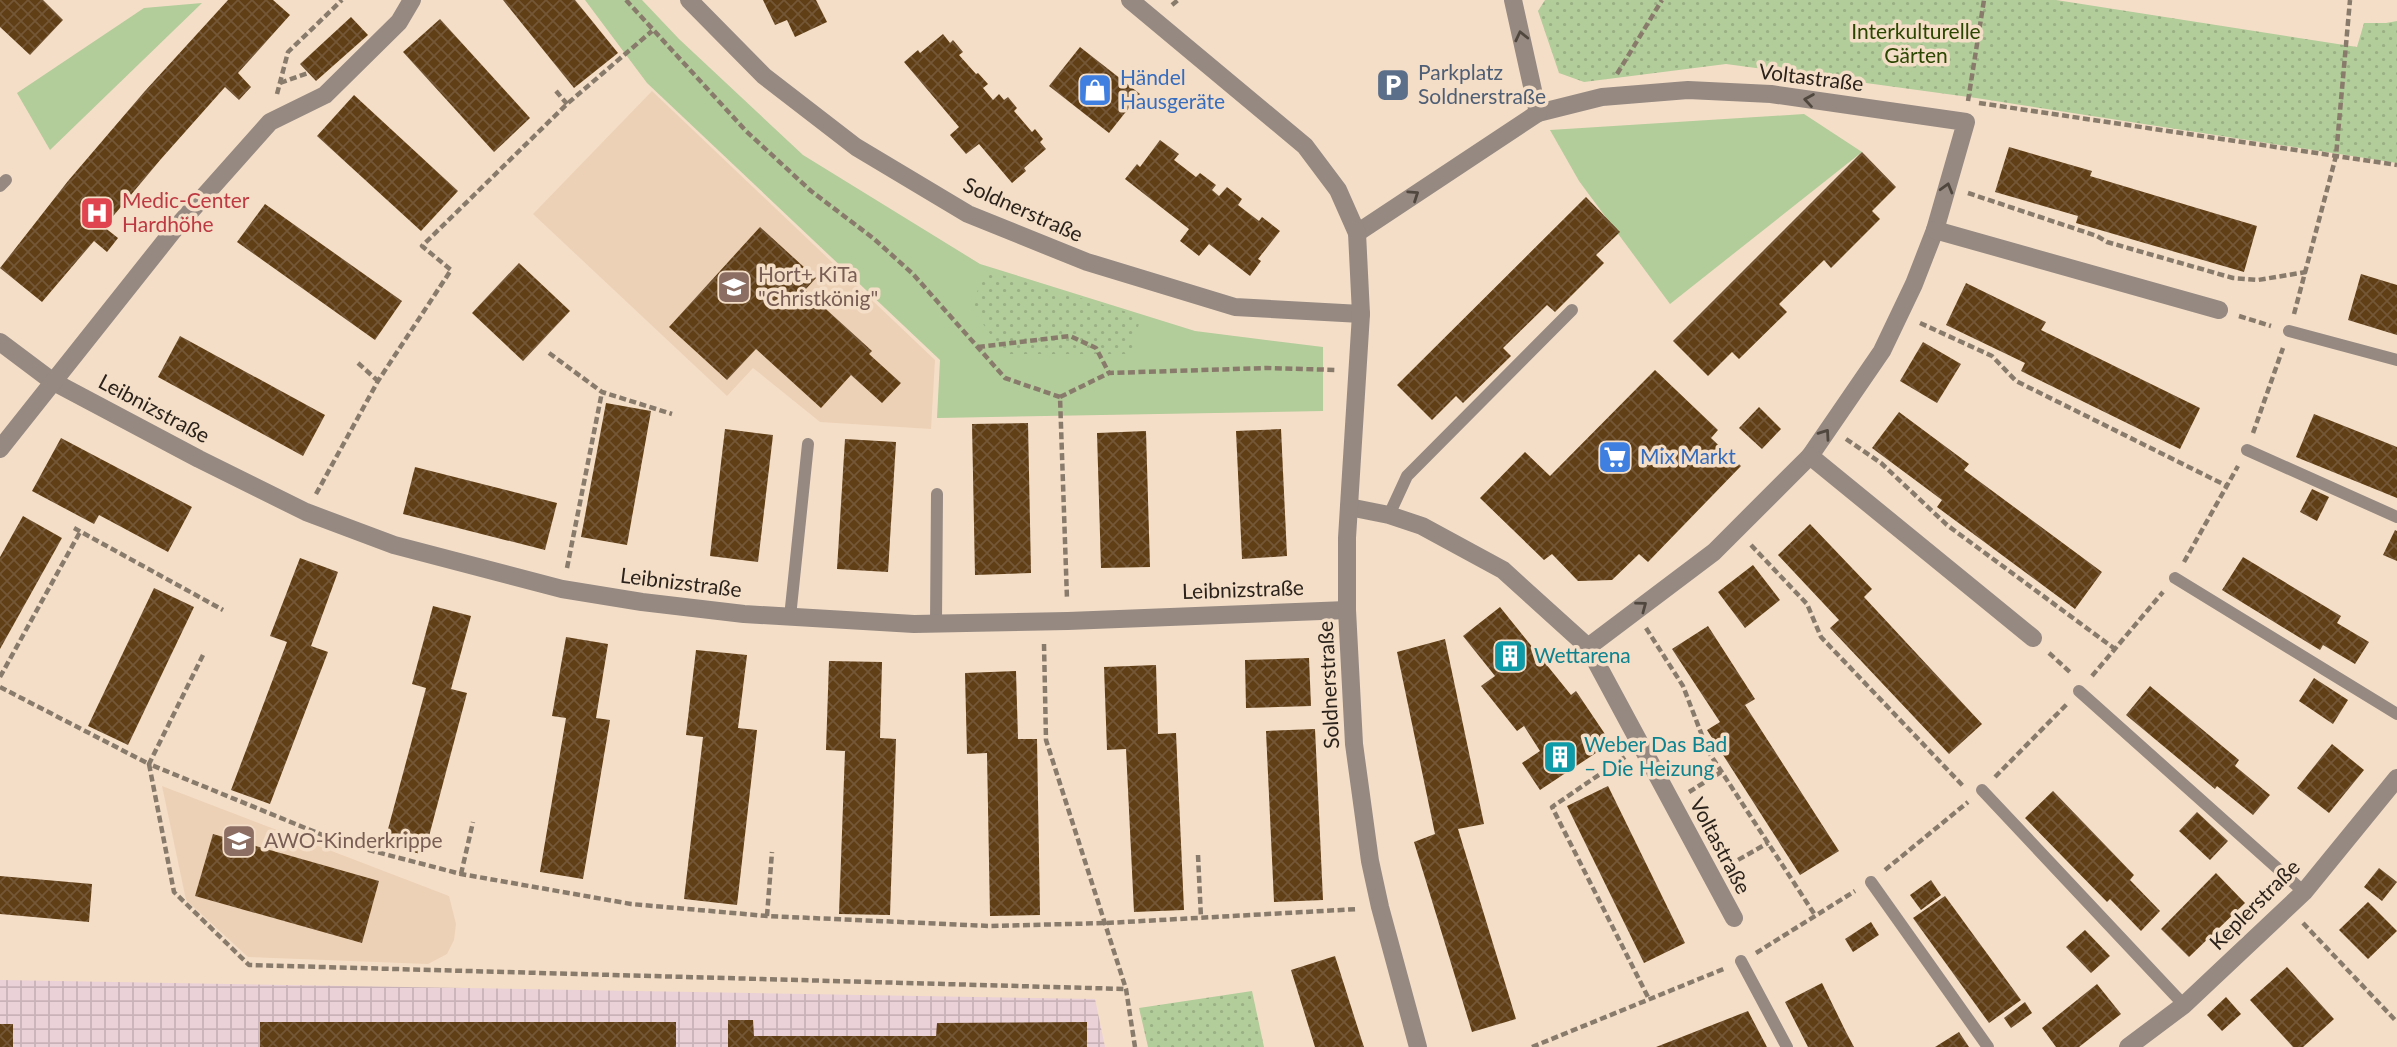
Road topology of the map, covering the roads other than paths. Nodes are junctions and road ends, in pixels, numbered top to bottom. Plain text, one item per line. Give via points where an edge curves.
1 (412, 0) edge
2 (689, 0) edge
3 (1130, 0) edge
4 (1513, 0) edge
5 (1538, 113) junction
6 (1935, 230) junction
7 (1357, 233) junction
8 (1572, 310) dead end
9 (2219, 310) road end
10 (1361, 314) junction
11 (2289, 331) road end
12 (0, 342) edge
13 (2397, 360) edge
14 (52, 381) junction
15 (808, 444) dead end
16 (0, 449) edge
17 (2247, 450) road end
18 (1810, 456) junction
19 (937, 494) dead end
20 (1349, 507) junction
21 (1389, 515) junction
22 (2397, 517) edge
23 (2175, 578) road end
24 (1347, 610) junction
25 (790, 617) junction
26 (936, 623) junction
27 (2033, 638) road end
28 (1588, 647) junction
29 (2082, 688) road end
30 (2397, 714) edge
31 (2397, 778) edge
32 (1982, 790) road end
33 (1871, 882) road end
34 (2304, 892) junction
35 (1734, 918) dead end
36 (1741, 961) road end
37 (2184, 1005) junction
38 (1418, 1047) edge
39 (1787, 1047) edge
40 (1988, 1047) edge
41 (2128, 1047) edge

1 - 14 street via 399,22 325,95 270,122 173,231
2 - 10 street, Soldnerstraße via 764,76 856,147 968,214 1087,262 1235,307
3 - 7 street, Soldnerstraße via 1305,146 1338,190
5 -> 4 street
6 -> 5 street, Voltastraße via 1966,121 1771,94 1688,90 1602,97
7 -> 5 street, Voltastraße
6 - 9 street
18 -> 6 street via 1882,351
7 - 10 street, Soldnerstraße
8 - 21 lane via 1407,477
10 - 20 street, Soldnerstraße
11 - 13 lane
12 - 14 street, Leibnizstraße
14 - 16 street
14 - 25 street, Leibnizstraße via 306,512 394,545 562,589
15 - 25 lane
17 - 22 lane
18 - 27 street
28 -> 18 street via 1714,552
19 - 26 lane
20 - 21 street, Voltastraße
20 - 24 street, Soldnerstraße
21 - 28 street, Voltastraße via 1422,526 1503,570
23 - 30 lane
24 - 26 street, Leibnizstraße
24 - 38 street, Soldnerstraße via 1354,744 1370,861
25 - 26 street, Leibnizstraße
28 - 35 street, Voltastraße
29 - 34 lane
31 - 34 street, Keplerstraße
32 - 37 lane
33 - 40 lane
34 - 37 street, Keplerstraße
36 - 39 lane
37 - 41 street, Keplerstraße

